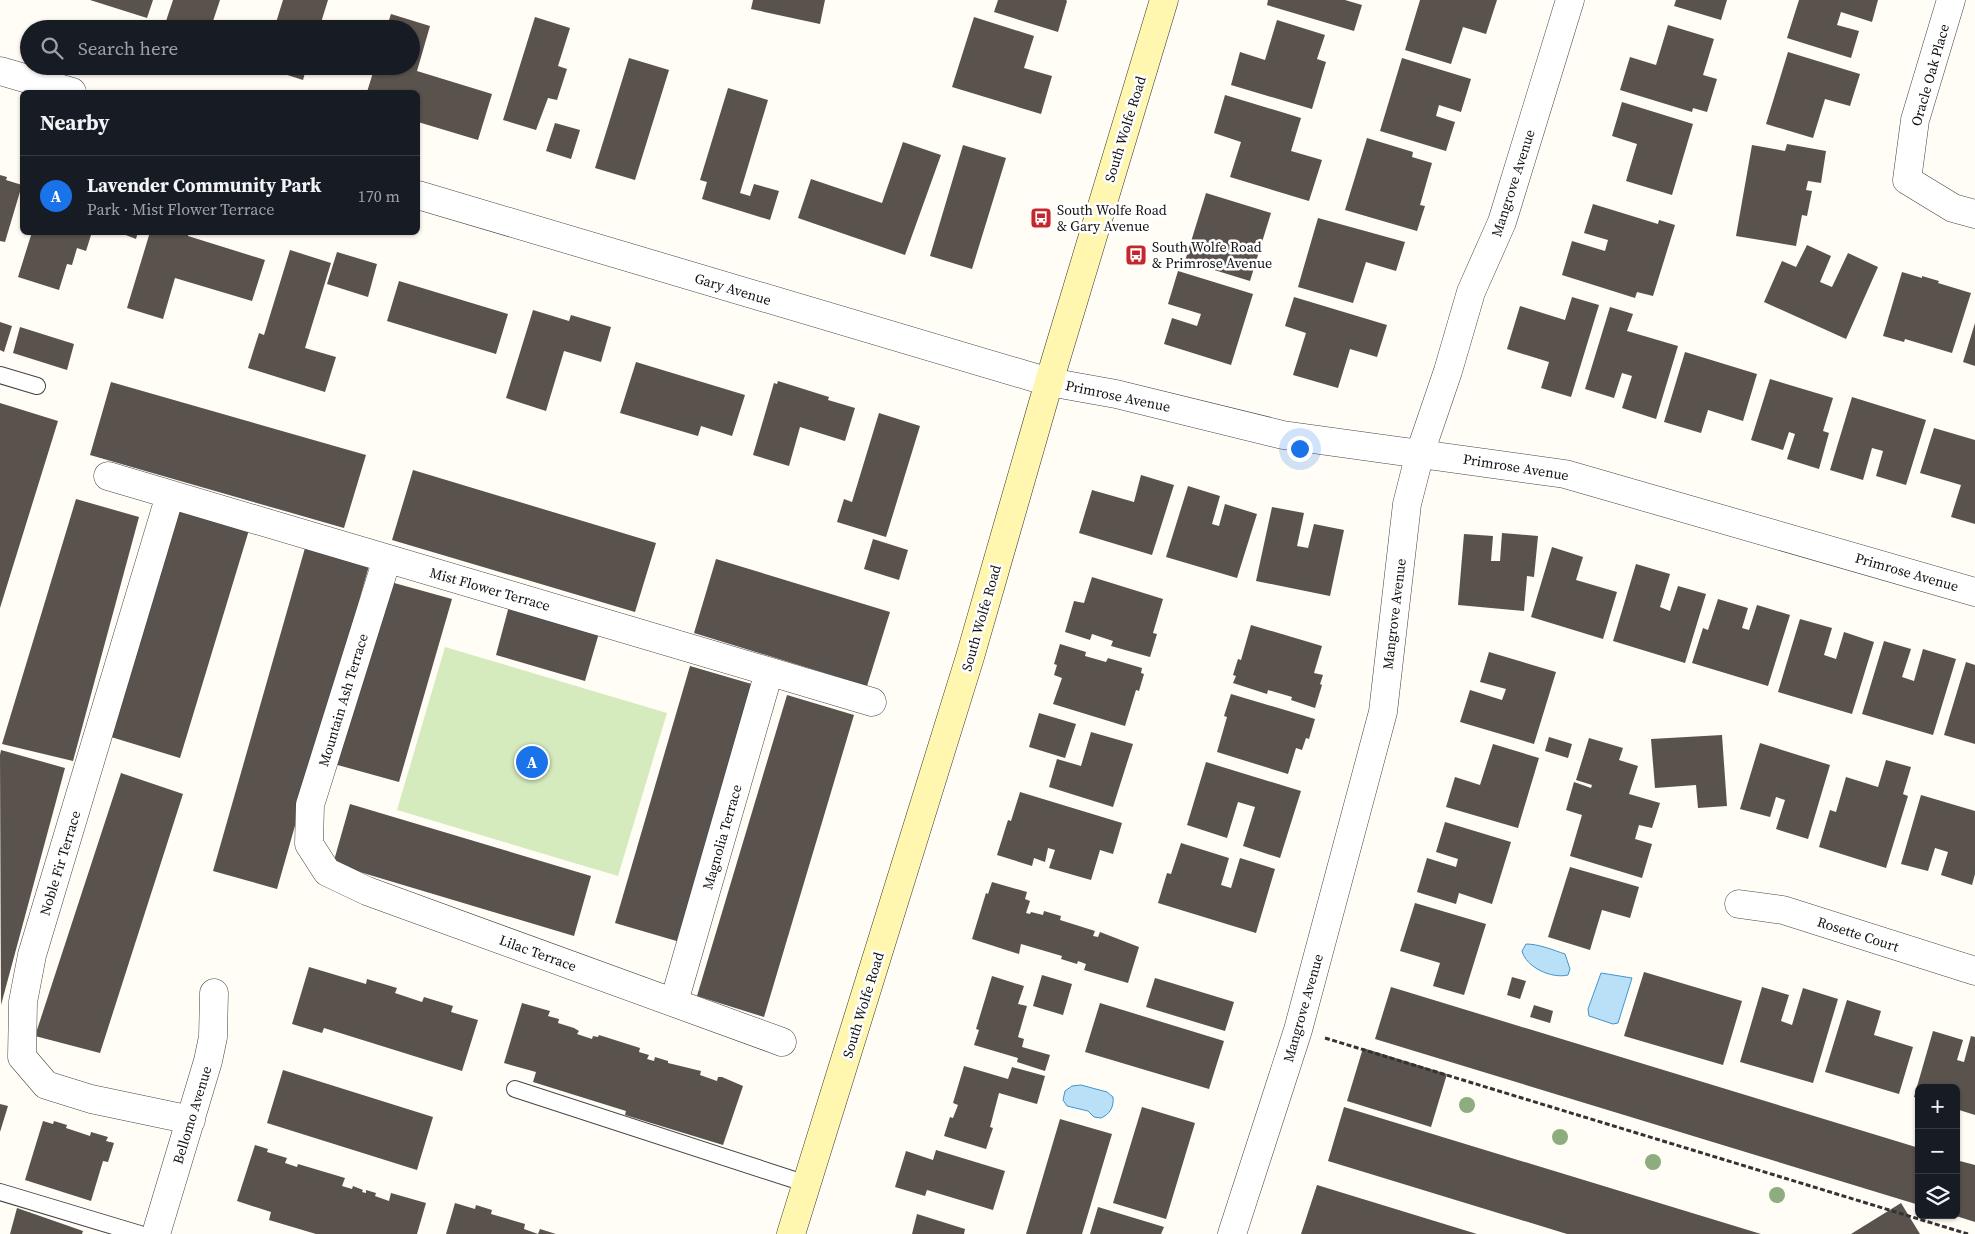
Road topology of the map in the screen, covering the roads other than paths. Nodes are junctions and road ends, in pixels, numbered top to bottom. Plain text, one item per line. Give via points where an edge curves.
1 (1164, 0) edge
2 (1570, 0) edge
3 (1952, 0) edge
4 (0, 71) edge
5 (65, 90) edge
6 (420, 196) edge
7 (1975, 214) edge
8 (0, 375) edge
9 (1049, 382) junction
10 (37, 386) dead end
11 (1420, 452) junction
12 (108, 476) dead end
13 (170, 494) junction
14 (387, 559) junction
15 (1975, 592) edge
16 (769, 672) junction
17 (872, 702) dead end
18 (309, 844) joint
19 (1739, 904) dead end
20 (1975, 971) edge
21 (214, 993) dead end
22 (674, 1002) junction
23 (782, 1042) dead end
24 (515, 1089) dead end
25 (191, 1120) junction
26 (806, 1184) junction
27 (0, 1192) edge
28 (140, 1234) edge
29 (156, 1234) edge
30 (791, 1234) edge
31 (1232, 1234) edge

1 - 9 main road, South Wolfe Road
2 - 11 street, Mangrove Avenue via 1502,222 1471,292
3 - 7 street, Oracle Oak Place via 1915,120 1907,180 1953,208
4 - 5 street
6 - 9 street, Gary Avenue
8 - 10 lane
9 - 11 street, Primrose Avenue via 1116,394 1283,436
9 - 26 main road, South Wolfe Road via 970,657
11 - 15 street, Primrose Avenue via 1565,474
11 - 31 street, Mangrove Avenue via 1407,504 1383,712 1298,1030
12 - 13 street, Mist Flower Terrace
13 - 14 street, Mist Flower Terrace
13 - 25 street, Noble Fir Terrace via 32,955 23,1002 22,1057 46,1085 91,1099
14 - 16 street, Mist Flower Terrace
14 - 18 street, Mountain Ash Terrace via 310,805
16 - 17 street, Mist Flower Terrace
16 - 22 street, Magnolia Terrace
18 - 22 street, Lilac Terrace via 327,872 367,891
19 - 20 street, Rosette Court via 1783,910
21 - 25 street, Bellomo Avenue via 213,1037
22 - 23 street, Lilac Terrace
24 - 26 lane
25 - 29 street, Bellomo Avenue
26 - 30 main road, South Wolfe Road
27 - 28 lane

